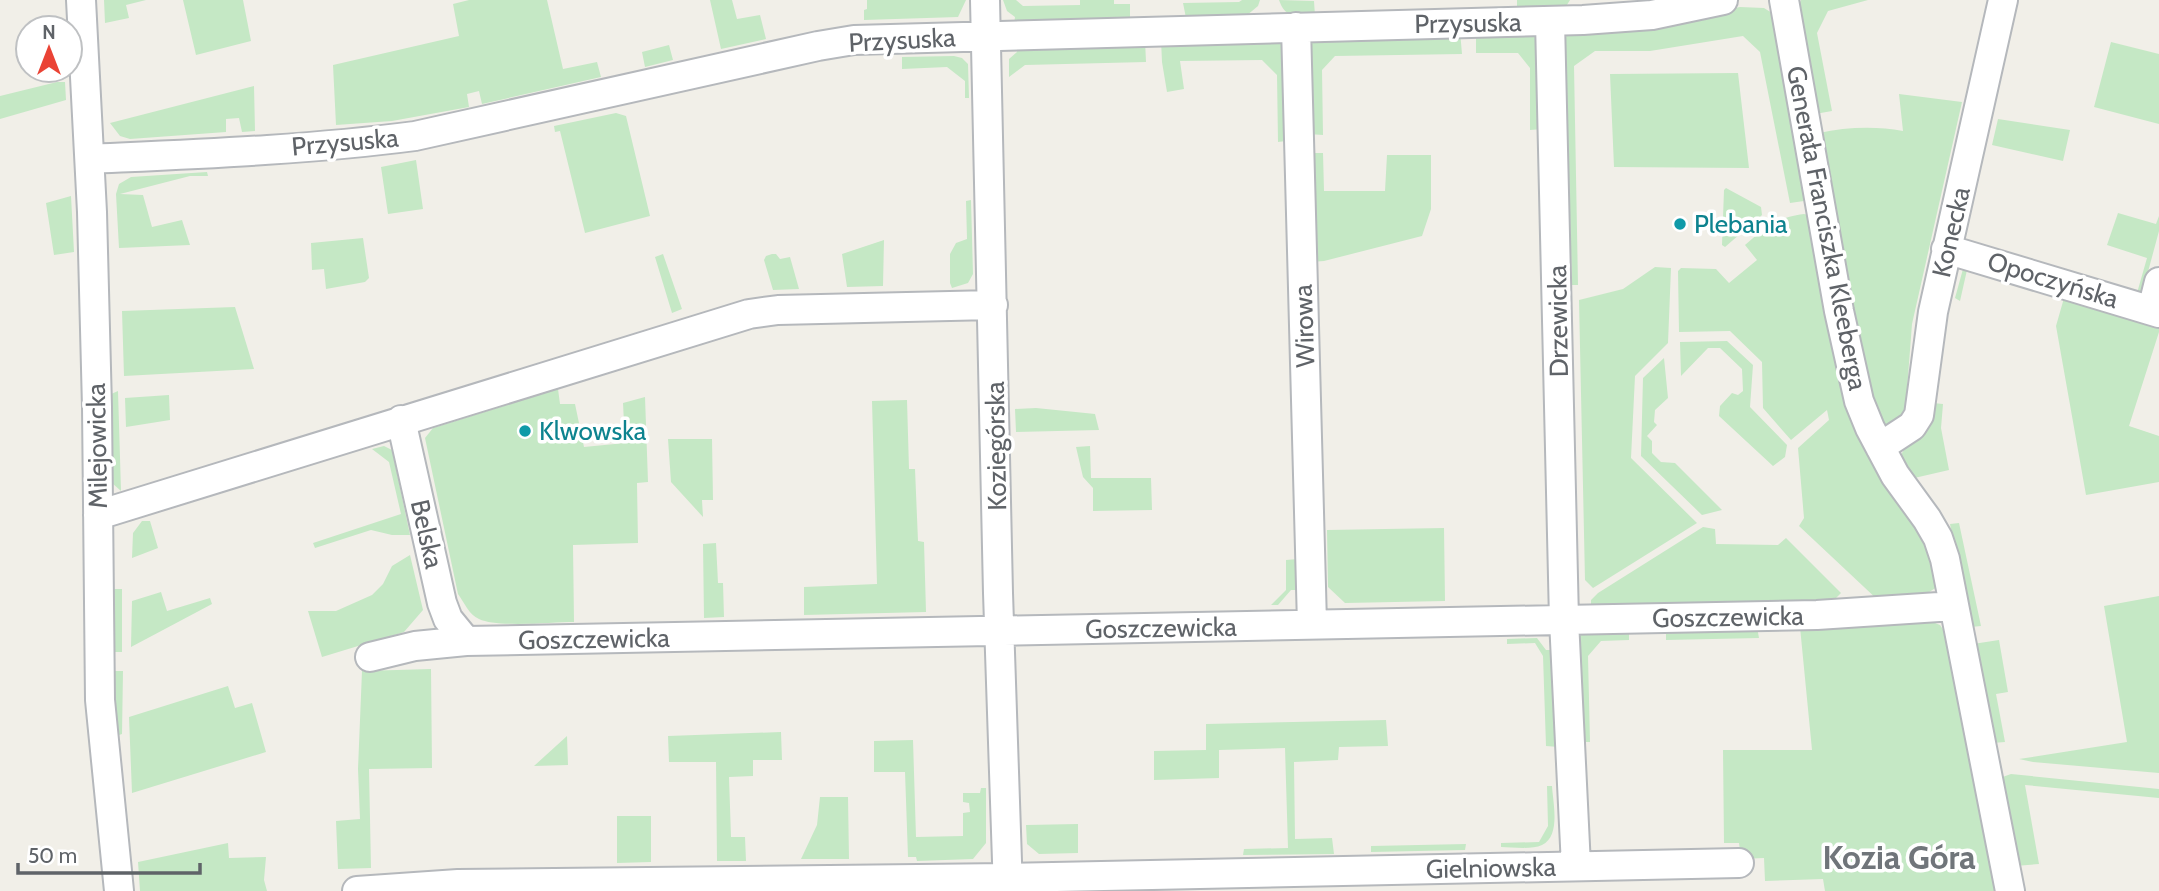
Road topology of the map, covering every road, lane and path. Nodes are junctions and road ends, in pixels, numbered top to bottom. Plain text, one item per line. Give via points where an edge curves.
1 (81, 0) edge
2 (985, 0) edge
3 (1723, 0) edge
4 (1784, 0) edge
5 (2003, 0) edge
6 (1582, 10) edge
7 (1550, 21) junction
8 (1296, 27) junction
9 (987, 36) junction
10 (90, 159) junction
11 (1946, 248) junction
12 (2159, 282) edge
13 (993, 305) junction
14 (2155, 311) edge
15 (401, 421) junction
16 (1880, 447) junction
17 (98, 515) junction
18 (1954, 606) junction
19 (1564, 620) junction
20 (1312, 624) junction
21 (999, 632) junction
22 (466, 641) junction
23 (370, 657) dead end
24 (1740, 863) dead end
25 (1576, 866) junction
26 (1008, 884) edge
27 (119, 891) edge
28 (357, 891) edge
29 (2010, 891) edge

1 - 10 street, Milejowicka
2 - 9 street, Koziegórska
3 - 6 street, Przysuska via 1652,15
4 - 16 street, Generała Franciszka Kleeberga via 1839,311 1859,401
5 - 11 street, Konecka
6 - 7 street, Przysuska
7 - 8 street, Przysuska
7 - 19 street, Drzewicka
8 - 9 street, Przysuska
8 - 20 street, Wirowa
9 - 10 street, Przysuska via 876,38 818,46 415,136
9 - 13 street, Koziegórska
10 - 17 street, Milejowicka
11 - 14 street, Opoczyńska
11 - 16 street, Konecka via 1919,415 1912,426
12 - 14 street
13 - 15 street via 749,314
13 - 21 street, Koziegórska
15 - 17 street
15 - 22 street, Belska via 442,603
16 - 18 street, Generała Franciszka Kleeberga via 1938,538
17 - 27 street, Milejowicka via 102,730
18 - 19 street, Goszczewicka via 1817,615
18 - 29 street, Generała Franciszka Kleeberga
19 - 20 street, Goszczewicka
19 - 25 street, Gielniowska
20 - 21 street, Goszczewicka
21 - 22 street, Goszczewicka
21 - 26 street, Koziegórska
22 - 23 street, Goszczewicka
24 - 25 street, Gielniowska
25 - 26 street, Gielniowska
26 - 28 street, Gielniowska via 458,884

